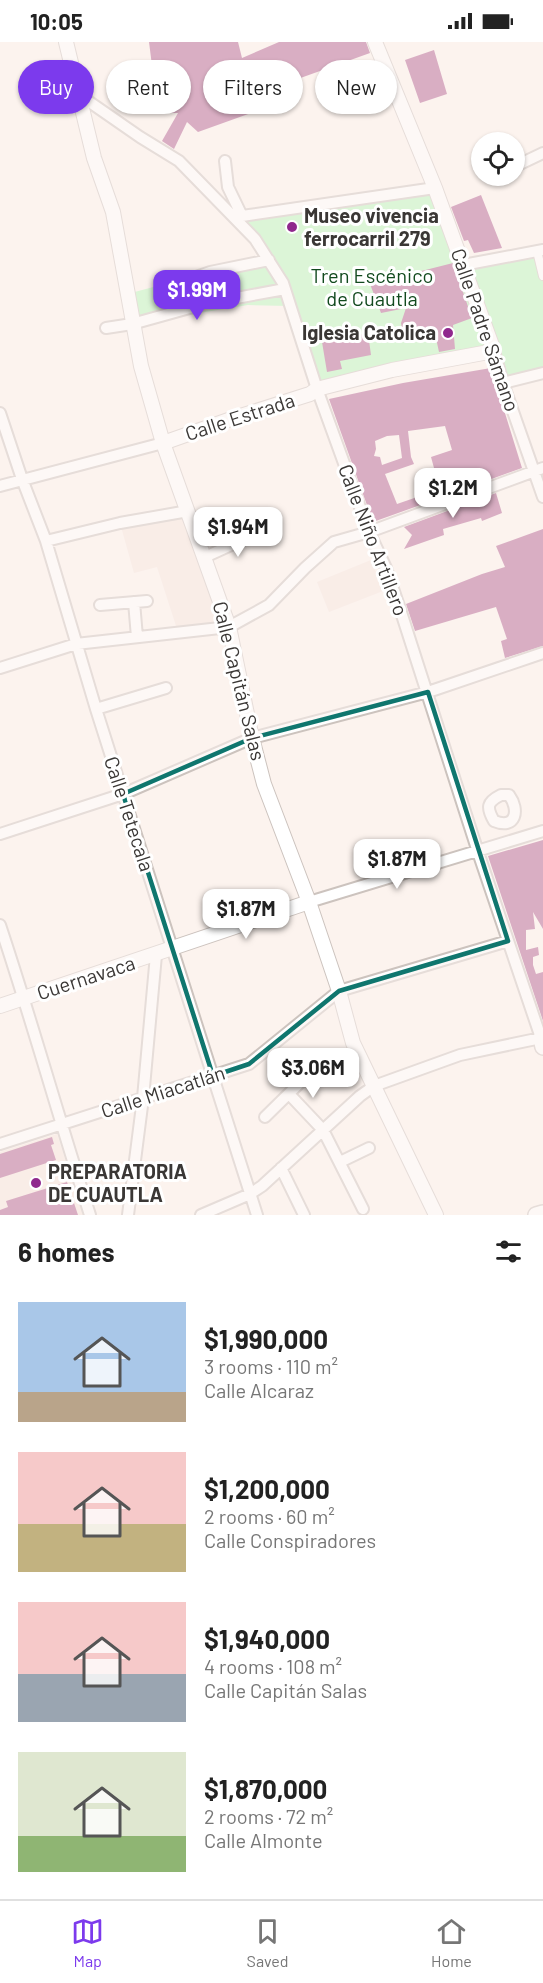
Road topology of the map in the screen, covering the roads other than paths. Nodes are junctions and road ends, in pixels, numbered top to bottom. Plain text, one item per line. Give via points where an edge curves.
1 (66, 42) edge
2 (375, 42) edge
3 (70, 60) edge
4 (94, 105) edge
5 (83, 114) edge
6 (543, 153) edge
7 (225, 161) dead end
8 (525, 162) edge
9 (435, 188) junction
10 (237, 215) junction
11 (540, 250) edge
12 (269, 260) junction
13 (463, 265) junction
14 (543, 276) edge
15 (162, 289) dead end
16 (285, 289) junction
17 (132, 324) junction
18 (106, 328) dead end
19 (494, 351) junction
20 (543, 373) edge
21 (503, 383) junction
22 (317, 389) junction
23 (0, 413) edge
24 (163, 443) junction
25 (538, 470) edge
26 (22, 479) junction
27 (0, 486) edge
28 (543, 497) edge
29 (188, 511) junction
30 (369, 532) junction
31 (251, 536) dead end
32 (46, 541) junction
33 (205, 557) junction
34 (147, 601) dead end
35 (134, 602) junction
36 (100, 605) dead end
37 (229, 627) junction
38 (137, 637) junction
39 (76, 644) junction
40 (543, 652) edge
41 (0, 668) edge
42 (166, 688) dead end
43 (428, 692) junction
44 (96, 709) junction
45 (252, 738) junction
46 (123, 794) junction
47 (505, 823) dead end
48 (543, 831) edge
49 (0, 834) edge
50 (509, 842) junction
51 (478, 852) junction
52 (309, 902) junction
53 (0, 925) edge
54 (508, 941) junction
55 (172, 949) junction
56 (156, 955) junction
57 (339, 991) junction
58 (25, 998) junction
59 (0, 1006) edge
60 (542, 1041) edge
61 (325, 1058) dead end
62 (213, 1076) junction
63 (374, 1086) junction
64 (289, 1094) junction
65 (143, 1098) junction
66 (265, 1117) dead end
67 (62, 1125) junction
68 (323, 1130) junction
69 (0, 1144) edge
70 (369, 1148) dead end
71 (340, 1161) junction
72 (281, 1168) junction
73 (250, 1194) junction
74 (363, 1209) dead end
75 (543, 1213) edge
76 (90, 1215) edge
77 (128, 1215) edge
78 (201, 1215) edge
79 (257, 1215) edge
80 (304, 1215) edge
81 (436, 1215) edge
82 (536, 1215) edge

1 - 3 street, Calle Capitán Salas
2 - 9 street, Calle Padre Sámano
4 - 10 street via 179,161
5 - 17 street, Calle Capitán Salas via 112,212
6 - 8 street
7 - 10 street
9 - 10 street
9 - 13 street, Calle Padre Sámano
10 - 12 street, Calle Niño Artillero
11 - 13 street
11 - 14 street
12 - 15 street via 210,272
12 - 16 street, Calle Niño Artillero
13 - 19 street, Calle Padre Sámano
16 - 17 street via 204,304
16 - 22 street, Calle Niño Artillero
17 - 18 street
17 - 24 street, Calle Capitán Salas
19 - 21 street, Calle Padre Sámano
19 - 22 street, Calle Estrada
20 - 21 street
21 - 25 street, Calle Padre Sámano
22 - 24 street, Calle Estrada
22 - 30 street, Calle Niño Artillero
23 - 26 street, Calle Tetecala
24 - 26 street
24 - 29 street, Calle Capitán Salas
25 - 28 street, Calle Padre Sámano
25 - 30 street
26 - 27 street
26 - 32 street, Calle Tetecala
29 - 32 street
29 - 33 street, Calle Capitán Salas
30 - 37 street via 334,542 269,605
30 - 43 street, Calle Niño Artillero via 386,568
31 - 33 street
32 - 39 street, Calle Tetecala
33 - 37 street, Calle Capitán Salas
34 - 35 street
35 - 36 street
35 - 38 street
37 - 38 street
37 - 45 street, Calle Capitán Salas
38 - 39 street
39 - 41 street
39 - 44 street, Calle Tetecala
40 - 43 street
42 - 44 street
43 - 45 street
43 - 51 street, Calle Niño Artillero
44 - 46 street, Calle Tetecala
45 - 46 street
45 - 52 street, Calle Capitán Salas via 264,784
46 - 49 street
46 - 55 street, Calle Tetecala
47 - 50 street
48 - 50 street
50 - 51 street
51 - 52 street
51 - 54 street, Calle Niño Artillero
52 - 55 street, Cuernavaca
52 - 57 street, Calle Capitán Salas
53 - 58 street
54 - 57 street
54 - 60 street, Calle Niño Artillero
55 - 56 street, Cuernavaca
55 - 62 street, Calle Tetecala
56 - 58 street, Cuernavaca
56 - 65 street
57 - 62 street, Calle Miacatlán via 249,1064
57 - 63 street, Calle Capitán Salas via 353,1043
58 - 59 street, Cuernavaca
58 - 67 street
60 - 63 street via 460,1055
61 - 64 street
62 - 65 street, Calle Miacatlán
62 - 73 street, Calle Tetecala
63 - 68 street
63 - 81 street, Calle Capitán Salas
64 - 66 street
64 - 68 street
65 - 67 street, Calle Miacatlán
65 - 77 street
67 - 69 street, Calle Miacatlán
67 - 76 street
68 - 71 street
68 - 72 street
70 - 71 street
71 - 74 street
72 - 73 street
72 - 80 street
73 - 78 street
73 - 79 street, Calle Tetecala
75 - 82 main road

